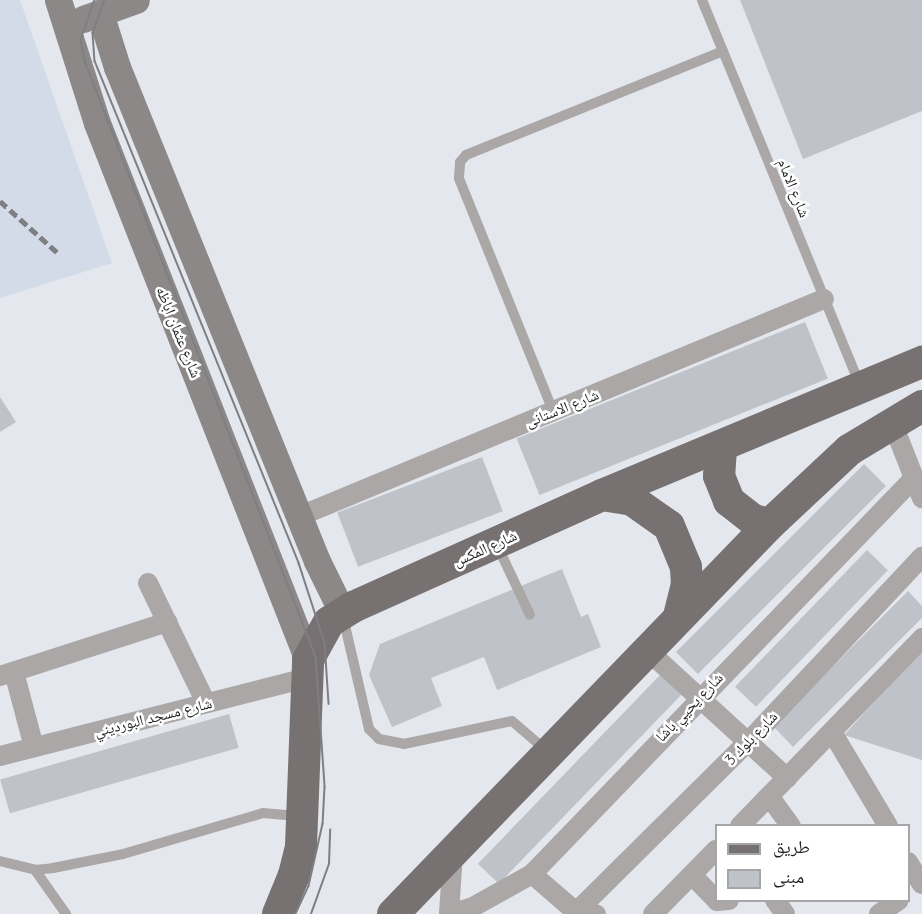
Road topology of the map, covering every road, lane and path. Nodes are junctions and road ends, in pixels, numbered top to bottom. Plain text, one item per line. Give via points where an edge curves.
1 (136, 0) edge
2 (702, 0) edge
3 (62, 12) edge
4 (100, 13) junction
5 (723, 51) junction
6 (824, 300) junction
7 (922, 362) edge
8 (860, 386) junction
9 (922, 406) edge
10 (553, 411) junction
11 (892, 422) junction
12 (721, 449) junction
13 (914, 478) junction
14 (602, 495) junction
15 (922, 498) edge
16 (300, 516) junction
17 (770, 524) junction
18 (496, 543) junction
19 (922, 557) edge
20 (148, 583) dead end
21 (342, 612) junction
22 (530, 615) dead end
23 (679, 615) junction
24 (167, 622) junction
25 (922, 638) edge
26 (647, 650) junction
27 (307, 669) junction
28 (7, 674) edge
29 (699, 696) junction
30 (206, 703) junction
31 (832, 732) junction
32 (748, 742) junction
33 (34, 747) junction
34 (549, 753) junction
35 (0, 756) edge
36 (787, 778) junction
37 (769, 796) junction
38 (303, 817) junction
39 (741, 824) edge
40 (790, 824) edge
41 (882, 824) edge
42 (715, 852) edge
43 (453, 853) junction
44 (0, 861) edge
45 (910, 864) edge
46 (35, 870) junction
47 (532, 874) junction
48 (692, 875) junction
49 (922, 885) edge
50 (715, 895) edge
51 (776, 902) edge
52 (896, 902) edge
53 (582, 913) edge
54 (66, 914) edge
55 (278, 914) edge
56 (393, 914) edge
57 (449, 914) edge
58 (653, 914) edge
59 (785, 914) edge
60 (879, 914) edge

1 - 4 street
2 - 5 lane, شارع الامام
3 - 4 street
3 - 27 street, شارع عثمان اباظه via 97,123
4 - 16 street via 117,67
5 - 6 lane, شارع الامام
5 - 10 lane via 466,155 460,162 459,178
6 - 8 lane, شارع الامام
6 - 10 street, شارع الاستانى
7 - 8 main road, شارع المكس
8 - 12 main road, شارع المكس
9 - 11 main road
10 - 16 street, شارع الاستانى
11 - 13 street
11 - 17 main road via 849,450
12 - 14 main road, شارع المكس
12 - 17 main road via 719,476 729,501 753,520
13 - 15 street
13 - 29 street, شارع يحيي باشا
14 - 18 main road, شارع المكس
14 - 23 main road via 632,500 669,526 686,567 687,584
16 - 21 street
17 - 23 main road
18 - 21 main road, شارع المكس
18 - 22 lane
19 - 32 street, شارع بلوك 3
20 - 24 street
21 - 27 main road, شارع المكس via 322,631
21 - 34 lane via 369,729 379,739 404,744 512,721
23 - 26 main road
24 - 28 street
24 - 30 street
25 - 31 street
26 - 29 street
26 - 34 main road
27 - 30 street, شارع مسجد البورديني
27 - 38 main road, شارع المكس
28 - 33 street
29 - 32 street
29 - 47 street, شارع يحيي باشا
30 - 33 street, شارع مسجد البورديني
31 - 36 street
31 - 41 street
32 - 36 street
32 - 53 street, شارع بلوك 3
33 - 35 street, شارع مسجد البورديني
34 - 43 main road
36 - 37 street
37 - 39 street
37 - 40 street
38 - 46 lane via 263,813 123,854
38 - 55 main road, شارع المكس via 294,875
42 - 48 street
43 - 56 main road
43 - 57 street
44 - 46 lane
45 - 49 street
46 - 54 lane
47 - 53 street
47 - 57 street, شارع يحيي باشا via 473,907
48 - 50 street
48 - 58 street
51 - 59 street
52 - 60 street

